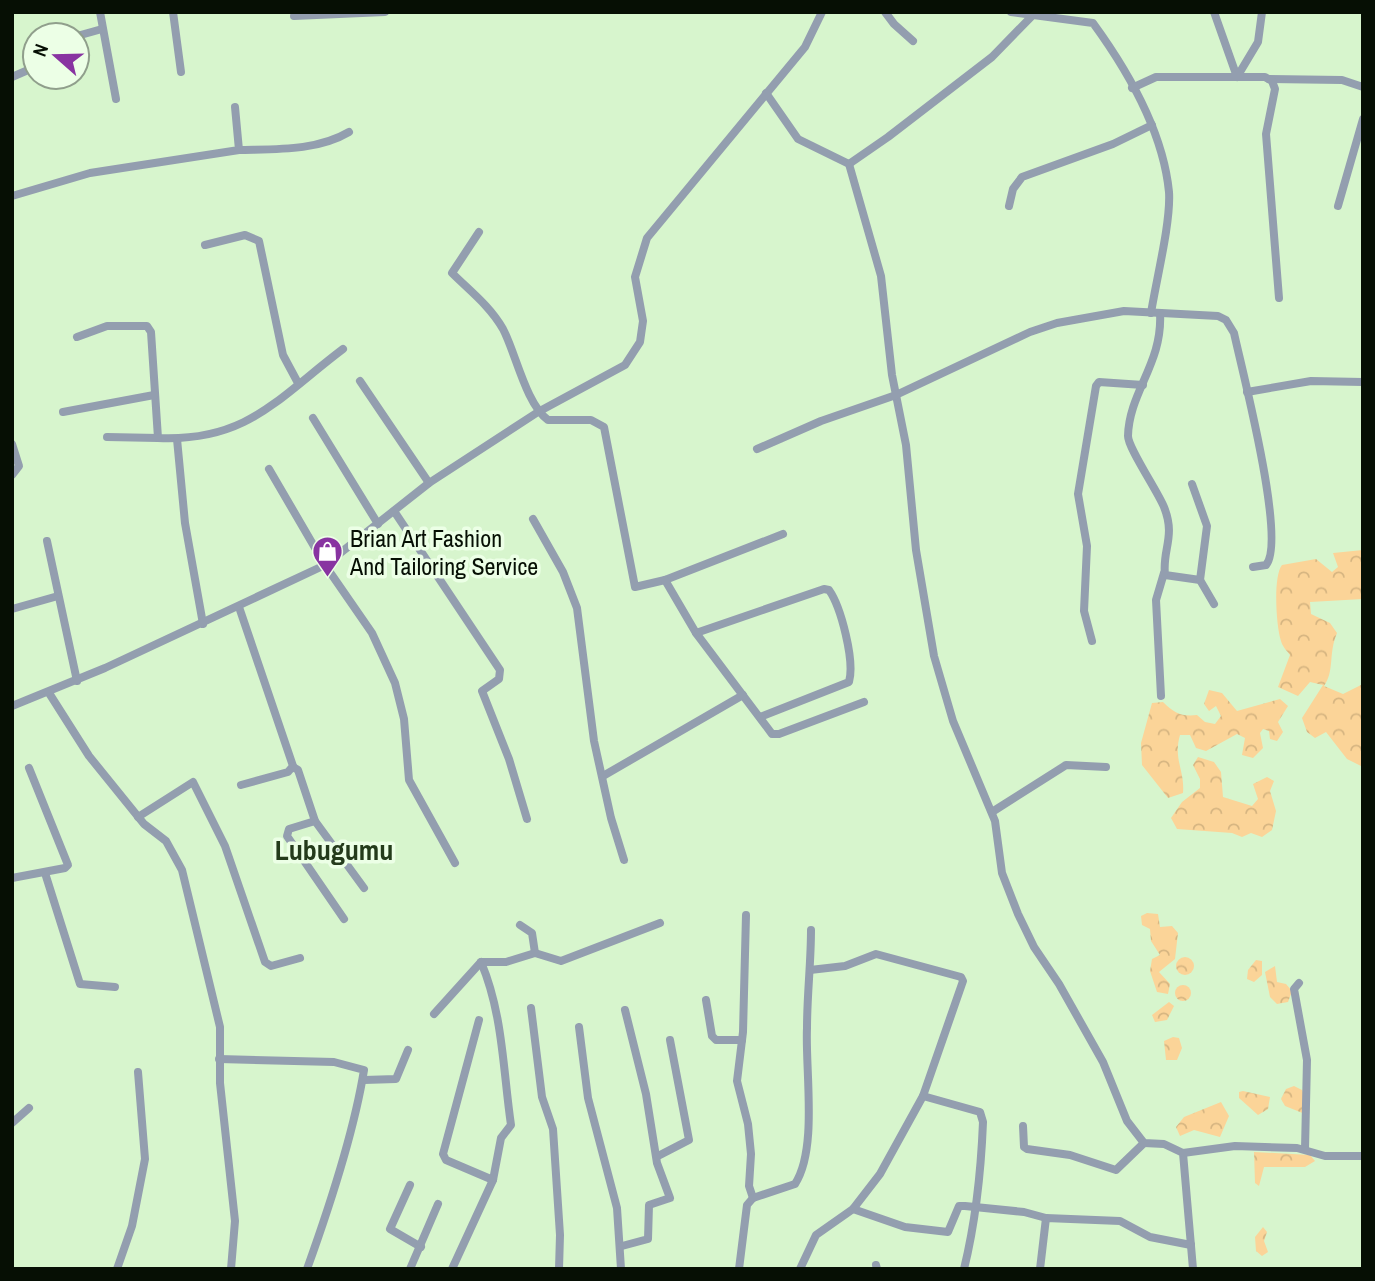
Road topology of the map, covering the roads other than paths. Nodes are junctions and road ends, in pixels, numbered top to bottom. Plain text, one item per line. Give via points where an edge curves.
1 (100, 12) edge
2 (173, 12) edge
3 (385, 12) edge
4 (822, 12) edge
5 (886, 12) edge
6 (1011, 12) edge
7 (1214, 12) edge
8 (1262, 12) edge
9 (294, 16) dead end
10 (1031, 17) junction
11 (102, 29) junction
12 (91, 32) edge
13 (912, 41) dead end
14 (181, 72) dead end
15 (1237, 77) junction
16 (1269, 79) junction
17 (1363, 87) edge
18 (1132, 88) junction
19 (766, 93) junction
20 (116, 99) dead end
21 (234, 107) dead end
22 (1363, 119) edge
23 (1152, 125) junction
24 (349, 132) dead end
25 (239, 150) junction
26 (849, 164) junction
27 (12, 196) edge
28 (1009, 206) dead end
29 (1338, 206) dead end
30 (479, 232) dead end
31 (205, 245) dead end
32 (1279, 298) dead end
33 (1156, 313) junction
34 (77, 337) dead end
35 (343, 349) dead end
36 (360, 380) dead end
37 (1363, 382) edge
38 (298, 383) junction
39 (1143, 385) junction
40 (1247, 393) junction
41 (154, 395) junction
42 (896, 395) junction
43 (63, 412) dead end
44 (538, 412) junction
45 (313, 418) dead end
46 (107, 437) dead end
47 (158, 438) junction
48 (177, 439) junction
49 (12, 444) edge
50 (757, 449) dead end
51 (269, 469) dead end
52 (12, 475) edge
53 (429, 483) junction
54 (1192, 484) dead end
55 (394, 511) junction
56 (533, 519) dead end
57 (378, 524) junction
58 (783, 534) dead end
59 (47, 541) dead end
60 (326, 565) junction
61 (1253, 567) dead end
62 (1164, 573) junction
63 (665, 580) junction
64 (1200, 580) junction
65 (58, 596) junction
66 (1214, 604) dead end
67 (239, 607) junction
68 (12, 609) edge
69 (203, 624) junction
70 (696, 633) junction
71 (1092, 641) dead end
72 (77, 681) junction
73 (49, 694) junction
74 (743, 695) junction
75 (1161, 696) dead end
76 (864, 702) dead end
77 (12, 706) edge
78 (760, 716) junction
79 (293, 767) junction
80 (1106, 767) dead end
81 (29, 768) dead end
82 (603, 776) junction
83 (241, 785) dead end
84 (992, 812) junction
85 (138, 817) junction
86 (527, 819) dead end
87 (315, 821) junction
88 (625, 860) dead end
89 (455, 863) dead end
90 (45, 873) junction
91 (12, 878) edge
92 (364, 888) dead end
93 (746, 915) dead end
94 (344, 919) dead end
95 (660, 923) dead end
96 (520, 925) dead end
97 (811, 930) dead end
98 (535, 953) junction
99 (300, 958) dead end
100 (481, 962) junction
101 (810, 970) junction
102 (1299, 983) dead end
103 (115, 987) dead end
104 (706, 1000) dead end
105 (531, 1008) dead end
106 (625, 1010) dead end
107 (434, 1014) dead end
108 (479, 1020) dead end
109 (579, 1027) dead end
110 (670, 1040) dead end
111 (742, 1040) junction
112 (408, 1050) dead end
113 (219, 1059) junction
114 (138, 1072) dead end
115 (364, 1080) junction
116 (923, 1096) junction
117 (29, 1108) dead end
118 (12, 1123) edge
119 (1023, 1126) dead end
120 (1144, 1143) junction
121 (1305, 1149) junction
122 (1183, 1153) junction
123 (658, 1156) junction
124 (1363, 1156) edge
125 (493, 1180) junction
126 (410, 1185) dead end
127 (753, 1198) junction
128 (438, 1204) dead end
129 (974, 1206) junction
130 (853, 1209) junction
131 (1046, 1218) junction
132 (1191, 1245) junction
133 (421, 1247) junction
134 (622, 1247) junction
135 (117, 1269) edge
136 (231, 1269) edge
137 (307, 1269) edge
138 (410, 1269) edge
139 (452, 1269) edge
140 (559, 1269) edge
141 (621, 1269) edge
142 (739, 1269) edge
143 (800, 1269) edge
144 (964, 1269) edge
145 (1040, 1269) edge
146 (1193, 1269) edge

1 - 11 street
2 - 14 street
3 - 9 street
4 - 19 street via 806,47
5 - 13 street
6 - 10 street
7 - 15 street
8 - 15 street via 1258,42
10 - 18 street via 1091,22 1120,60
10 - 26 street via 992,57
11 - 12 street
11 - 20 street
15 - 16 street
15 - 18 street via 1156,77
16 - 17 street via 1342,80
16 - 32 street via 1275,89 1266,134
18 - 23 street
19 - 26 street via 798,139
19 - 44 street via 647,238 636,267 643,321 632,358
21 - 25 street
22 - 29 street
23 - 28 street via 1023,177 1013,189
23 - 33 street via 1169,192
24 - 25 street via 305,147
25 - 27 street via 90,173
26 - 42 street via 881,276
30 - 44 street via 451,271 502,327
31 - 38 street via 244,235 259,241 283,355
33 - 39 street via 1159,346
33 - 40 street via 1226,320 1234,333
33 - 42 street via 1124,311 1057,323
34 - 41 street via 107,326 147,326
35 - 38 street
36 - 53 street
37 - 40 street via 1311,381
38 - 48 street via 240,426
39 - 62 street via 1128,438 1165,508 1171,539
39 - 71 street via 1100,382 1096,386 1078,494 1087,546 1084,611
40 - 61 street via 1266,476 1271,533 1269,563
41 - 43 street
41 - 47 street
42 - 50 street
42 - 84 street via 934,656 953,721
44 - 53 street
44 - 63 street via 551,421 591,420 604,427 634,586 638,589
45 - 57 street
46 - 47 street
47 - 48 street
48 - 69 street via 185,523
49 - 52 street via 19,466
51 - 60 street
53 - 55 street
54 - 64 street via 1207,526
55 - 57 street
55 - 86 street via 500,670 499,679 482,691
56 - 82 street via 577,608 594,741
57 - 60 street
58 - 63 street
59 - 65 street
60 - 67 street
60 - 89 street via 372,633 395,683 404,719 409,780
62 - 64 street
62 - 75 street via 1156,600
63 - 70 street
64 - 66 street
65 - 68 street
65 - 72 street
67 - 69 street
67 - 79 street
69 - 72 street
70 - 74 street
70 - 78 street via 829,590 848,648 849,682
72 - 73 street
73 - 77 street
73 - 85 street via 89,756
74 - 78 street
74 - 82 street
76 - 78 street via 779,734 771,733
79 - 83 street
79 - 87 street
80 - 84 street via 1066,765
81 - 90 street via 68,863 67,868
82 - 88 street
84 - 120 street via 1002,873 1018,914 1103,1062 1127,1121
85 - 99 street via 193,782 225,846 265,962 271,966
85 - 113 street via 166,841 181,870 214,996 220,1027
87 - 92 street
87 - 94 street via 289,829 287,836
90 - 91 street
90 - 103 street via 80,984
93 - 111 street
95 - 98 street via 561,961
96 - 98 street via 532,933
97 - 101 street
98 - 100 street via 506,962
100 - 107 street
100 - 125 street via 499,1020 511,1125 499,1142
101 - 116 street via 845,966 876,954 961,977 963,983
101 - 127 street via 809,1127 799,1179 794,1185
102 - 121 street via 1294,989 1307,1060
104 - 111 street via 712,1036
105 - 140 street via 540,1087 554,1129
106 - 123 street
108 - 125 street via 443,1154 446,1160
109 - 134 street via 588,1098 613,1188
110 - 123 street via 689,1140
111 - 127 street via 737,1082 748,1125
112 - 115 street via 396,1079
113 - 115 street via 334,1062 364,1069
113 - 136 street via 233,1194
114 - 135 street via 145,1158 132,1226
115 - 137 street
116 - 129 street via 980,1111 980,1184
116 - 130 street via 880,1174
117 - 118 street
119 - 120 street via 1027,1149 1070,1155 1116,1170
120 - 122 street via 1164,1144
121 - 122 street via 1235,1146
121 - 124 street via 1325,1156
122 - 132 street
123 - 134 street via 670,1198 649,1205 648,1239
125 - 139 street
126 - 133 street via 390,1229
127 - 142 street via 746,1209
128 - 133 street
129 - 130 street via 960,1206 948,1232 905,1227
129 - 131 street
129 - 144 street
130 - 143 street via 817,1235
131 - 132 street via 1120,1221 1150,1237
131 - 145 street
132 - 146 street
133 - 138 street
134 - 141 street

